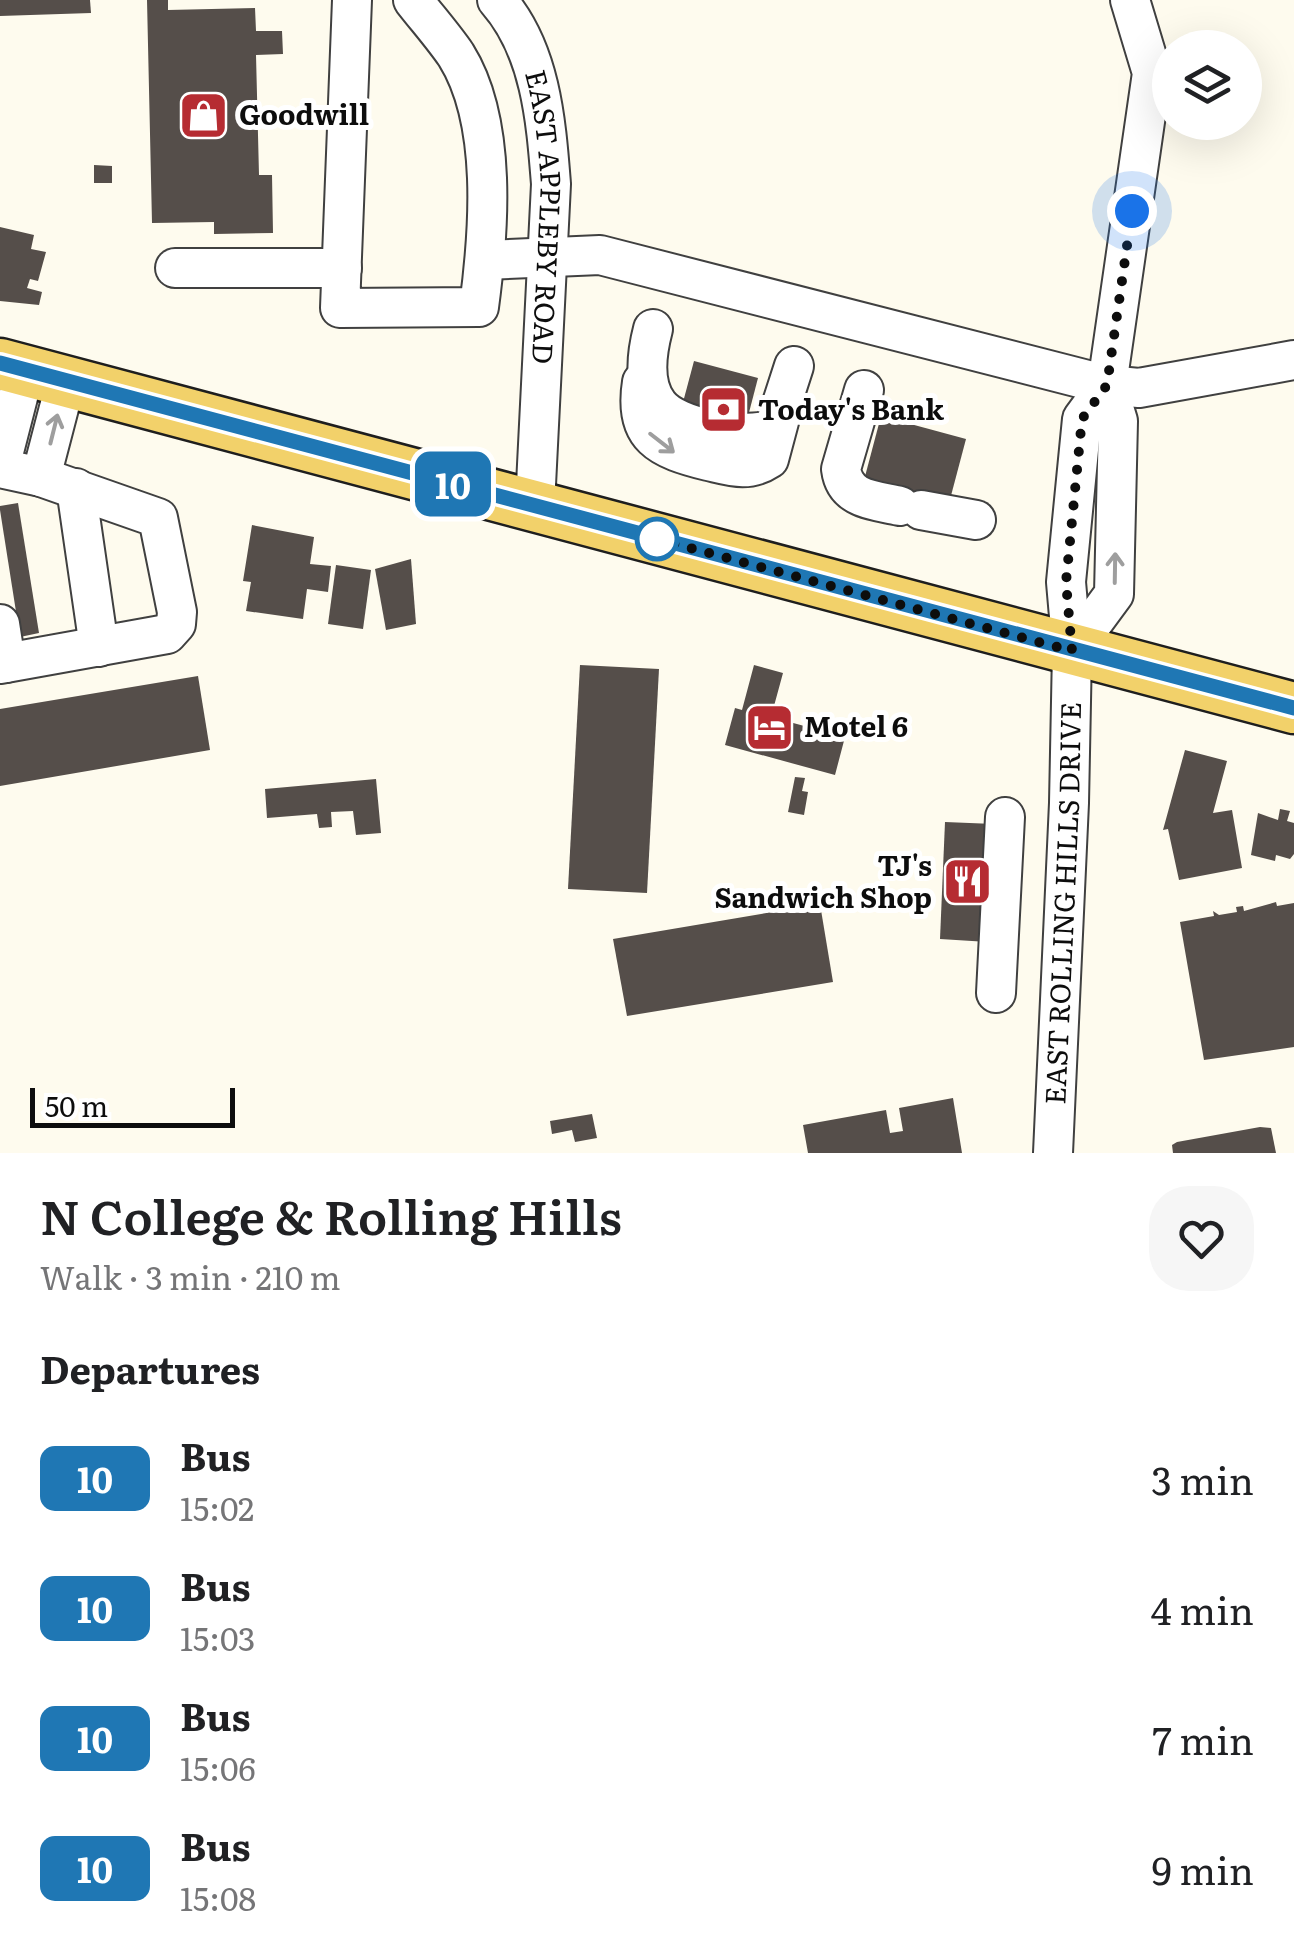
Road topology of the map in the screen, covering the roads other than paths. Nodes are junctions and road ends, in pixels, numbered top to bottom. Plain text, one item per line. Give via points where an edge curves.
1 (352, 0) edge
2 (412, 0) edge
3 (497, 0) edge
4 (1130, 0) edge
5 (485, 260) junction
6 (548, 260) junction
7 (175, 268) dead end
8 (342, 268) junction
9 (650, 342) dead end
10 (1294, 360) edge
11 (794, 366) dead end
12 (30, 372) edge
13 (1107, 385) junction
14 (864, 390) dead end
15 (0, 468) edge
16 (59, 483) junction
17 (535, 506) junction
18 (976, 520) dead end
19 (0, 624) edge
20 (99, 647) junction
21 (1072, 651) junction
22 (3, 663) edge
23 (1294, 708) edge
24 (1005, 817) dead end
25 (996, 992) dead end
26 (1053, 1153) edge

1 - 8 street
2 - 5 street via 458,58 488,146
3 - 6 street, EAST APPLEBY ROAD via 521,37 542,101 552,184
4 - 13 street via 1152,73
5 - 6 street
5 - 8 street via 479,307 340,308
6 - 13 street via 600,255
6 - 17 street, EAST APPLEBY ROAD
7 - 8 street
9 -> 11 street via 639,400 654,440 669,452 738,468 768,459
10 - 13 street via 1139,388
12 - 15 street
16 -> 12 street
12 - 17 main road
13 - 21 street via 1118,421 1114,594
14 - 18 street via 842,480 856,495
15 - 16 street
16 - 20 street
16 - 20 street via 158,518 176,624 168,634
17 - 21 main road
19 - 22 street
20 - 22 street
21 - 23 main road
21 - 26 street, EAST ROLLING HILLS DRIVE
24 - 25 street

